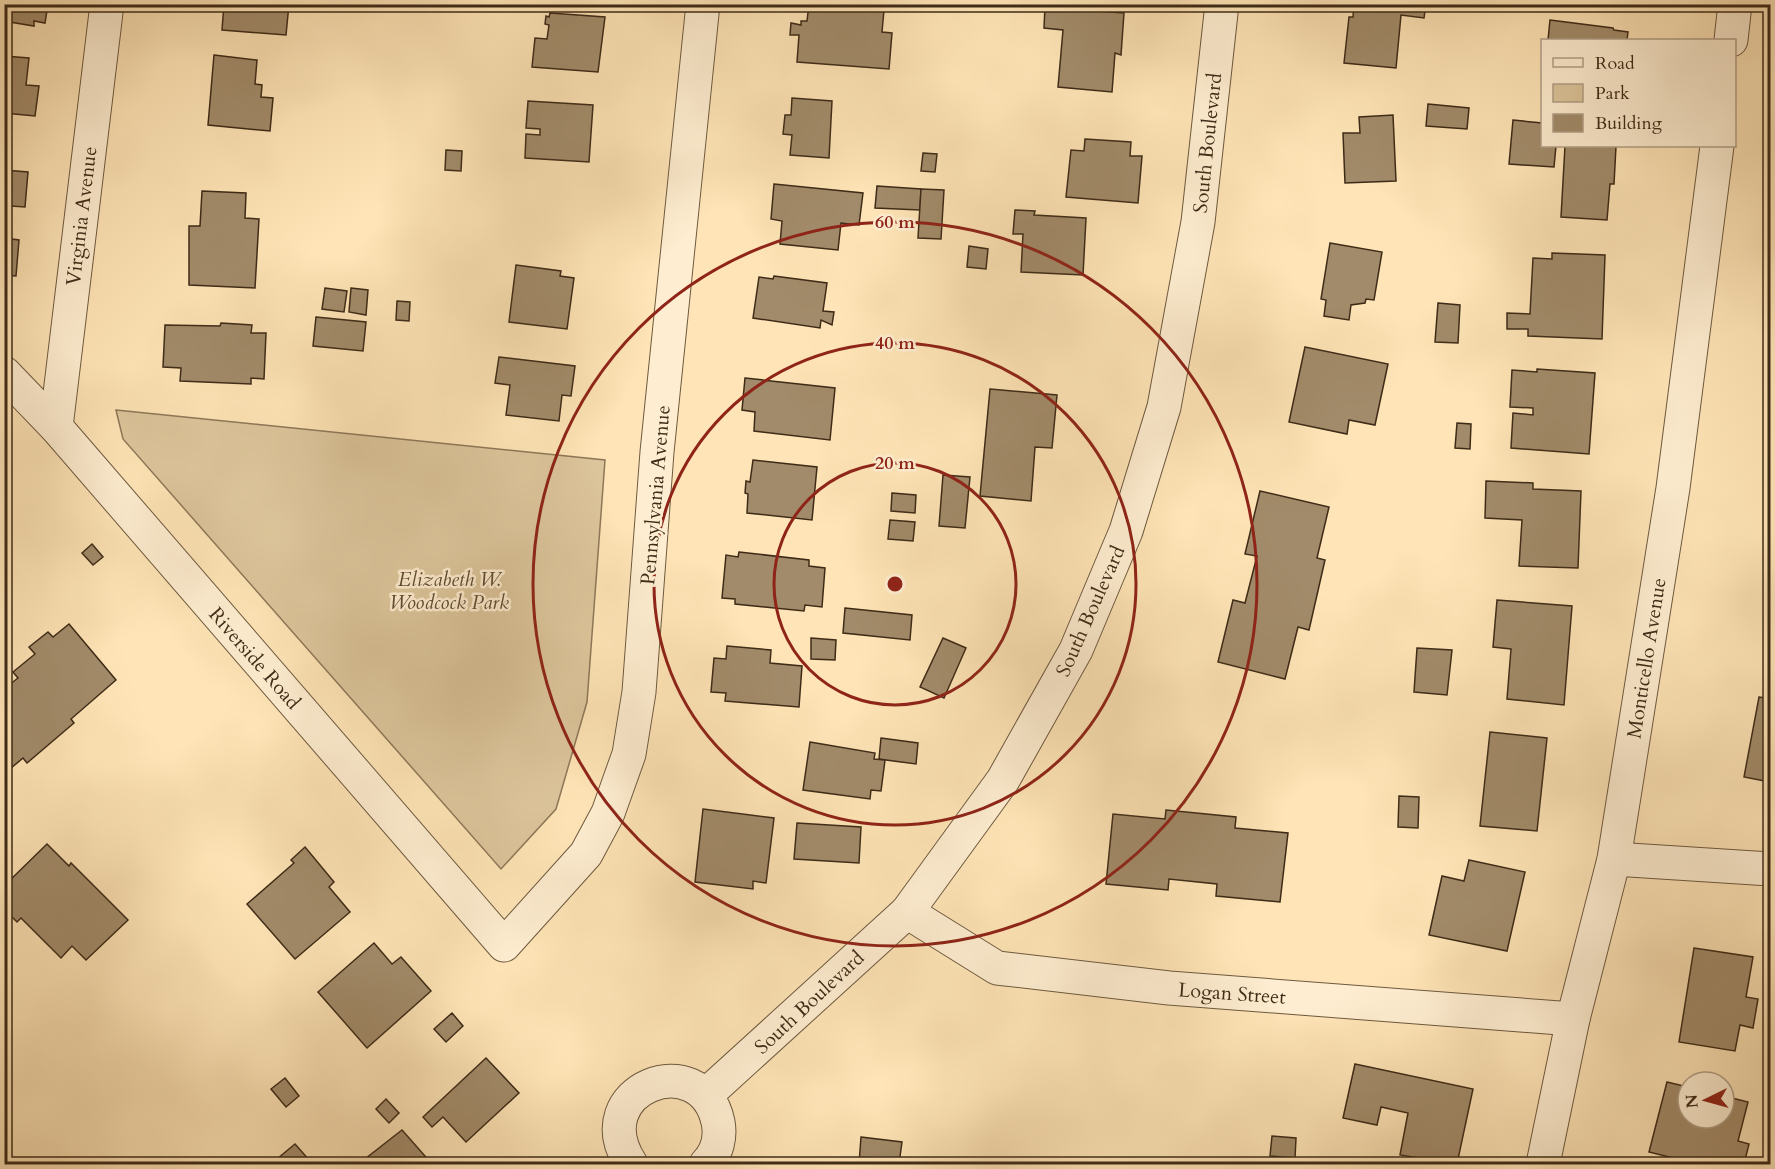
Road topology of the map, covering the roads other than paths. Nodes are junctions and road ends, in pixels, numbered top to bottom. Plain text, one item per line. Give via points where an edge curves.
1 (107, 4) edge
2 (703, 4) edge
3 (1222, 4) edge
4 (1735, 4) edge
5 (1731, 39) edge
6 (1717, 147) edge
7 (4, 373) edge
8 (56, 427) junction
9 (1614, 860) junction
10 (1770, 869) edge
11 (907, 912) junction
12 (504, 945) joint
13 (1573, 1019) junction
14 (706, 1095) junction
15 (631, 1164) edge
16 (706, 1164) edge
17 (1543, 1164) edge

1 - 8 street, Virginia Avenue
2 - 12 street, Pennsylvania Avenue via 657,452 639,692 629,754 608,813 586,854
3 - 11 street, South Boulevard via 1194,245 1164,407 1126,531 1076,650 1003,780
4 - 5 street
6 - 9 street, Monticello Avenue via 1673,488
7 - 8 street, Riverside Road
8 - 12 street, Riverside Road
9 - 10 street
9 - 13 street, Monticello Avenue
11 - 13 street, Logan Street via 997,968 1169,988
11 - 14 street, South Boulevard
13 - 17 street, Monticello Avenue
14 - 15 street via 679,1082 663,1081 634,1094 619,1121 621,1144
14 - 16 street via 716,1111 719,1127 718,1143

